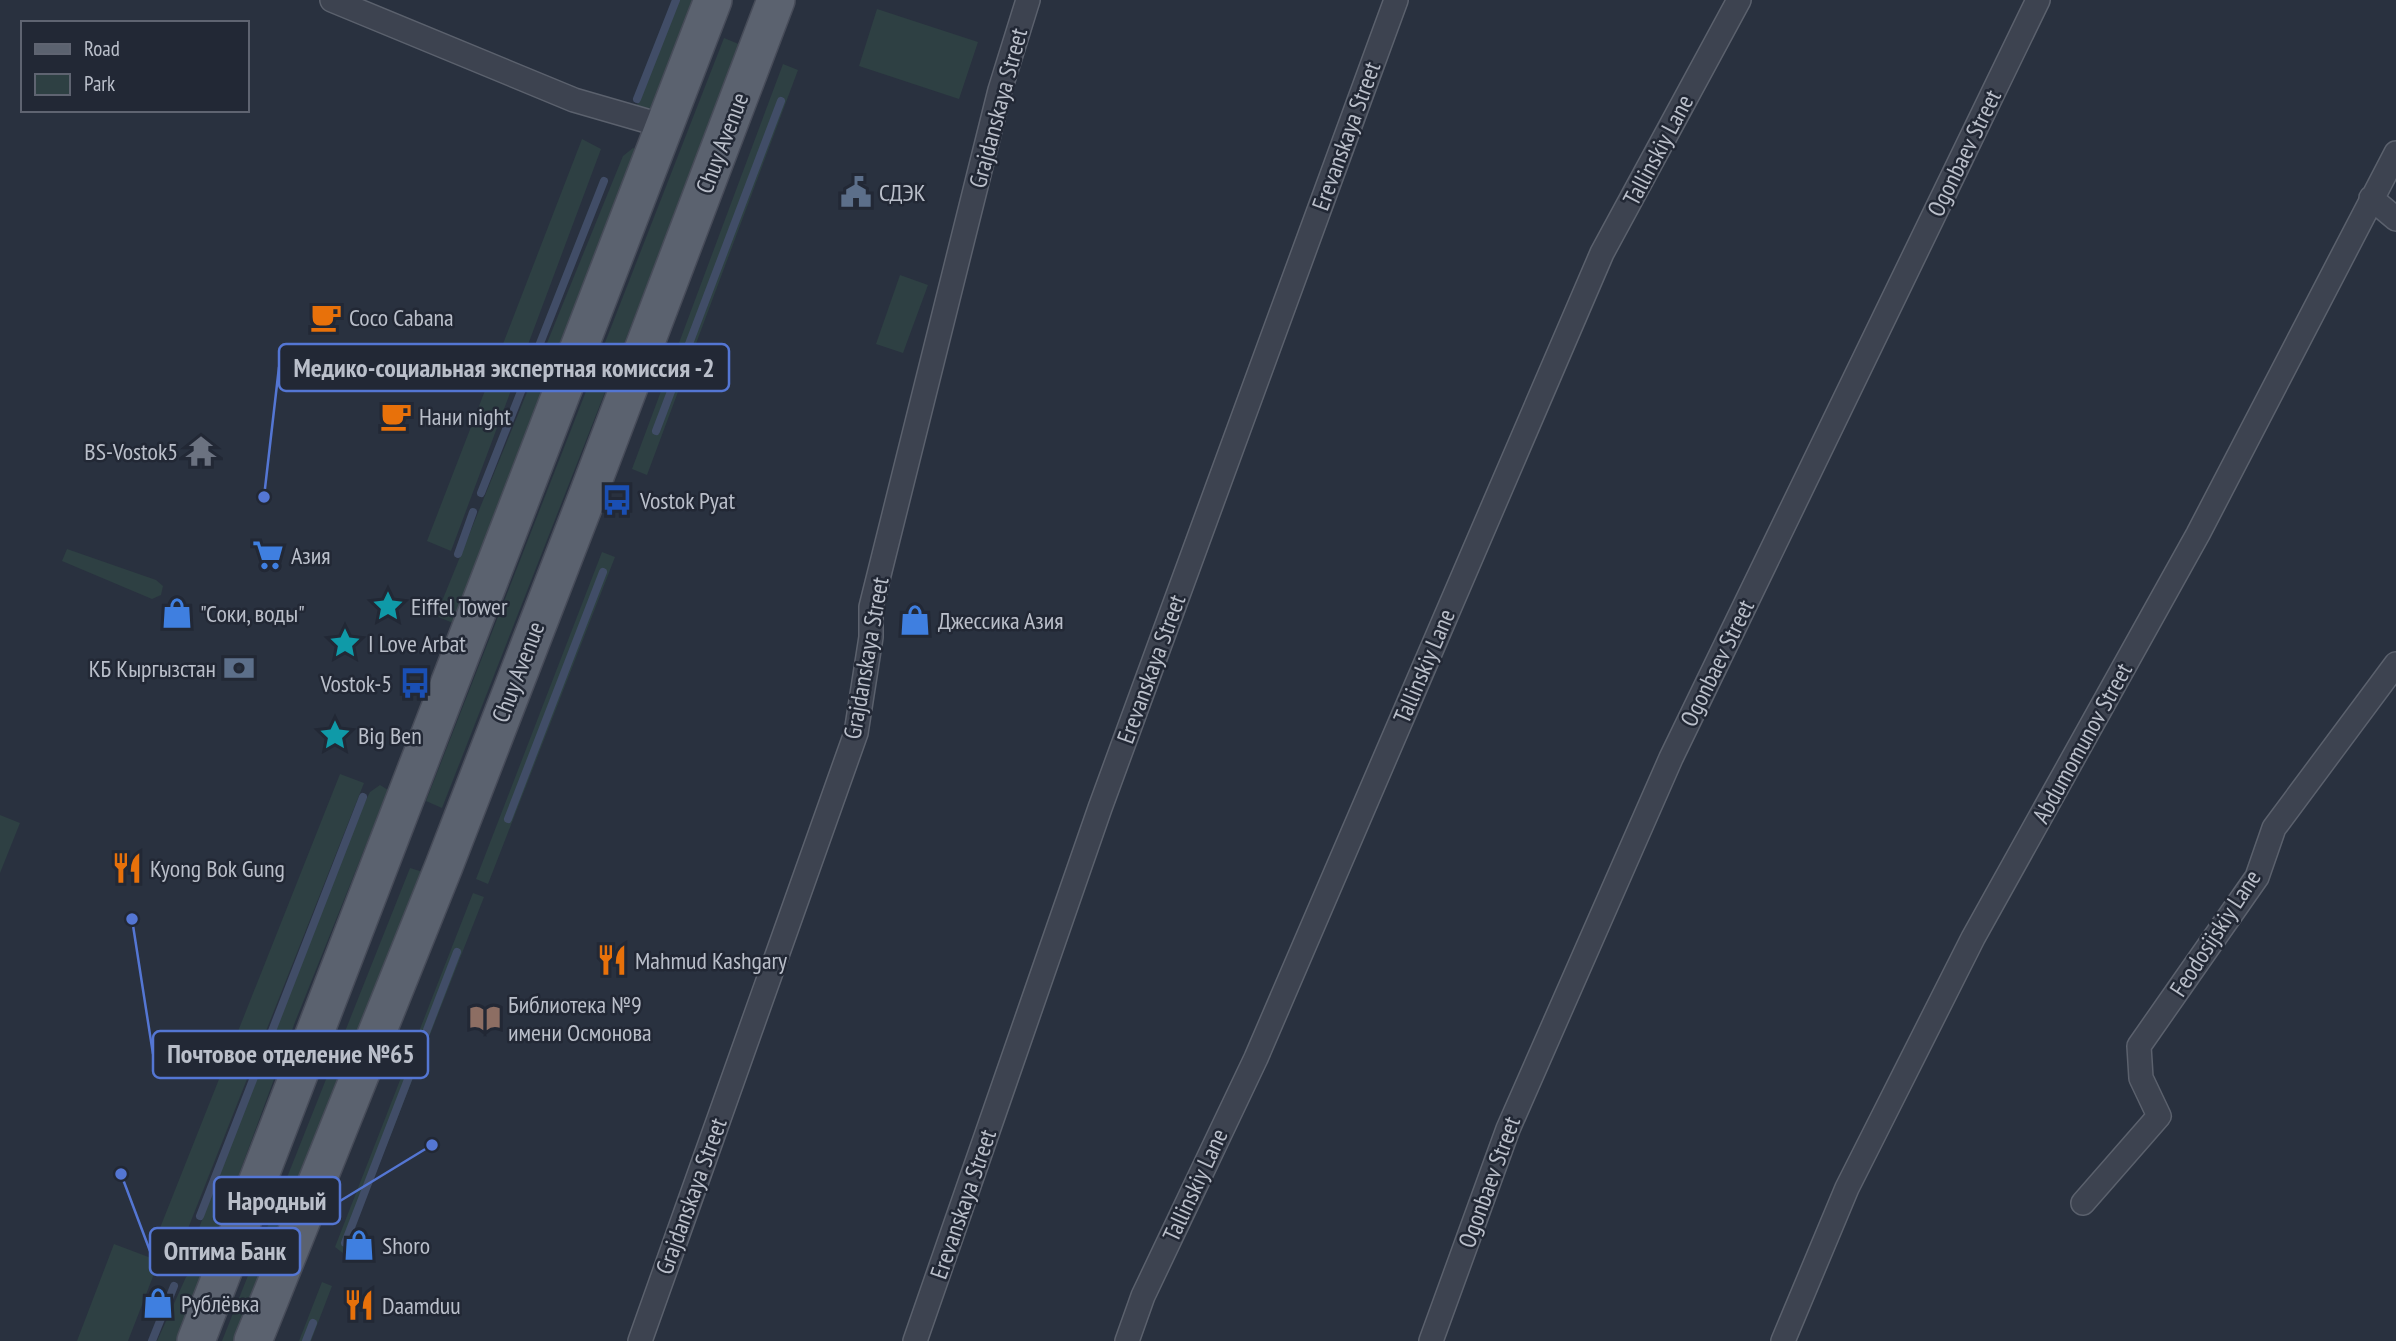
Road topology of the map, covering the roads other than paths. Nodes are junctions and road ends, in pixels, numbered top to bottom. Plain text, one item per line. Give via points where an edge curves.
1 (332, 0) edge
2 (713, 0) edge
3 (776, 0) edge
4 (1028, 0) edge
5 (1396, 0) edge
6 (1739, 0) edge
7 (2038, 0) edge
8 (664, 126) junction
9 (2396, 153) edge
10 (2371, 198) junction
11 (2396, 219) edge
12 (2396, 664) edge
13 (395, 825) junction
14 (451, 846) junction
15 (2083, 1203) dead end
16 (197, 1341) edge
17 (253, 1341) edge
18 (640, 1341) edge
19 (915, 1341) edge
20 (1127, 1341) edge
21 (1431, 1341) edge
22 (1783, 1341) edge

1 - 8 street via 575,100
2 - 8 main road
3 - 14 main road, Chuy Avenue
4 - 18 street, Grajdanskaya Street via 1000,90 871,607 871,637 856,733
5 - 19 street, Erevanskaya Street via 1100,808
6 - 20 street, Tallinskiy Lane via 1602,253 1261,1045 1143,1296
7 - 21 street, Ogonbaev Street via 1671,758 1507,1129
8 - 13 main road
9 - 10 street, Abdumomunov Street
10 - 11 street
10 - 22 street, Abdumomunov Street via 2198,534 1967,950 1847,1188
12 - 15 street, Feodosijskiy Lane via 2274,828 2257,877 2139,1046 2141,1078 2159,1116
13 - 14 main road
13 - 16 main road
14 - 17 main road, Chuy Avenue

